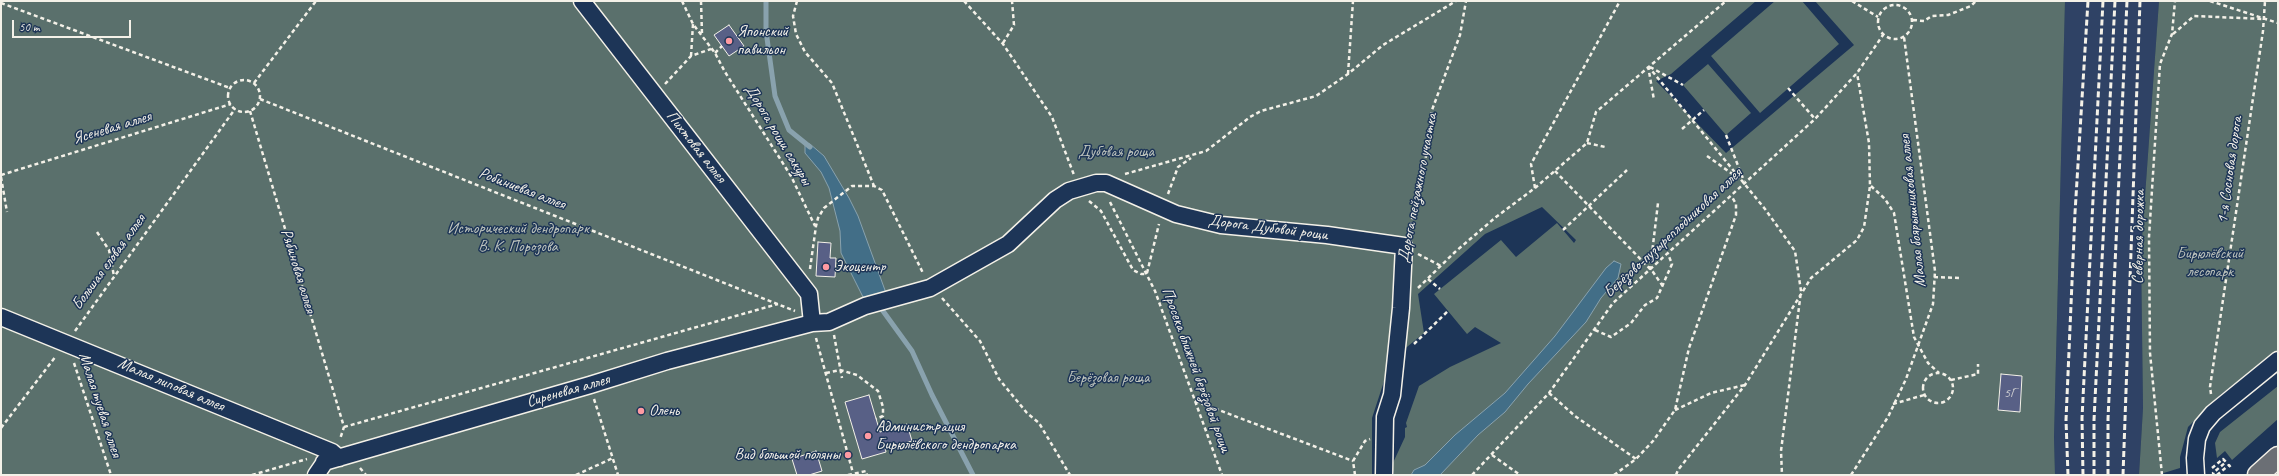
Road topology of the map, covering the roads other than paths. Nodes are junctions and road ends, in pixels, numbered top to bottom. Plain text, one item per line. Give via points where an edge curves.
1 (582, 1) edge
2 (1404, 246) joint
3 (808, 294) junction
4 (1, 317) edge
5 (829, 322) joint
6 (812, 323) junction
7 (789, 331) junction
8 (2278, 360) edge
9 (2278, 457) edge
10 (328, 462) edge
11 (2203, 473) edge
12 (1384, 475) edge
13 (2258, 475) edge

1 - 3 street, Пихтовая аллея
2 - 5 street, Дорога Дубовой рощи via 1327,235 1222,225 1163,209 1101,183 1078,187 1055,200 1008,244 930,288 865,306
2 - 12 street, Дорога пейзажного участка via 1392,395 1385,417
3 - 6 street
3 - 7 street
4 - 10 street, Малая липовая аллея via 67,342
5 - 6 street, Сиреневая аллея
6 - 7 street, Сиреневая аллея
7 - 10 street, Сиреневая аллея via 667,361
8 - 11 street via 2202,426 2197,439 2195,458
9 - 13 main road

